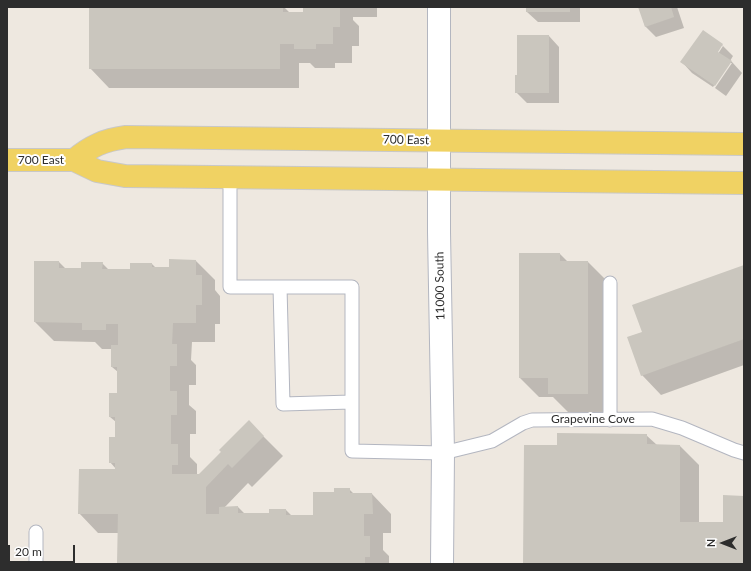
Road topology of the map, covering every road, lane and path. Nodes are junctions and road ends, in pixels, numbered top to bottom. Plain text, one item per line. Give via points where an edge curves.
1 (440, 7) edge
2 (439, 141) junction
3 (744, 144) edge
4 (7, 160) edge
5 (74, 160) junction
6 (230, 178) junction
7 (439, 180) junction
8 (744, 183) edge
9 (610, 282) dead end
10 (280, 287) junction
11 (351, 402) junction
12 (610, 420) junction
13 (443, 453) junction
14 (744, 453) edge
15 (36, 532) dead end
16 (36, 564) edge
17 (442, 564) edge

1 - 2 street, 11000 South
2 - 3 main road, 700 East
2 - 5 main road, 700 East via 126,137 98,144
2 - 7 street, 11000 South
4 - 5 main road, 700 East
5 - 6 main road, 700 East via 98,172 111,175
6 - 7 main road, 700 East
6 - 10 lane via 230,287
7 - 8 main road, 700 East
7 - 13 street, 11000 South
9 - 12 lane
10 - 11 lane via 283,404
10 - 11 lane via 352,287
11 - 13 lane, Grapevine Cove via 352,451
12 - 13 lane, Grapevine Cove via 532,420 492,441
12 - 14 lane, Grapevine Cove via 652,419
13 - 17 street, 11000 South
15 - 16 lane

